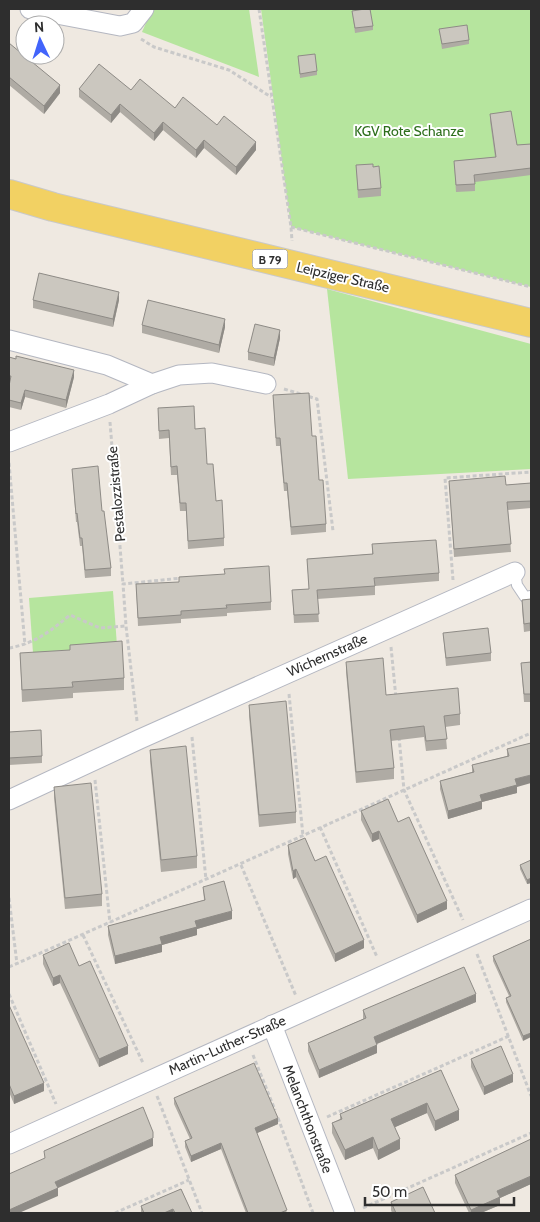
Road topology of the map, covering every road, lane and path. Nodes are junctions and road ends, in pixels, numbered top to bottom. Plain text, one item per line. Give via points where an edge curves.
1 (30, 9) edge
2 (144, 9) edge
3 (259, 9) edge
4 (120, 26) junction
5 (272, 98) junction
6 (9, 194) edge
7 (531, 287) edge
8 (531, 323) edge
9 (9, 340) edge
10 (152, 384) junction
11 (266, 384) joint
12 (109, 404) junction
13 (9, 442) edge
14 (9, 463) edge
15 (531, 472) edge
16 (333, 531) dead end
17 (515, 572) joint
18 (188, 578) edge
19 (123, 584) junction
20 (531, 596) edge
21 (455, 598) junction
22 (126, 626) junction
23 (389, 628) junction
24 (25, 645) junction
25 (9, 648) edge
26 (287, 673) junction
27 (396, 704) edge
28 (190, 716) junction
29 (399, 733) edge
30 (531, 733) edge
31 (140, 738) junction
32 (93, 760) junction
33 (404, 790) junction
34 (9, 800) edge
35 (320, 827) junction
36 (303, 836) junction
37 (241, 865) junction
38 (206, 880) junction
39 (9, 898) edge
40 (531, 909) edge
41 (110, 923) junction
42 (83, 935) junction
43 (470, 936) junction
44 (17, 964) junction
45 (9, 967) edge
46 (385, 974) junction
47 (9, 994) edge
48 (303, 1011) junction
49 (272, 1025) junction
50 (509, 1036) junction
51 (246, 1037) junction
52 (151, 1079) junction
53 (531, 1096) edge
54 (62, 1119) junction
55 (310, 1124) junction
56 (531, 1133) edge
57 (9, 1144) edge
58 (189, 1180) junction
59 (353, 1211) edge
60 (115, 1213) edge
61 (202, 1213) edge
62 (313, 1213) edge

1 - 4 street
2 - 4 street via 133,23
3 - 5 path
4 - 5 path via 154,47 229,70
5 - 7 path via 291,227
6 - 8 main road, Leipziger Straße / B 79
9 - 10 street via 107,364
10 - 11 street via 180,375 212,373
10 - 12 street
11 - 16 path via 317,398
12 - 13 street
12 - 19 path, Pestalozzistraße
14 - 24 path
15 - 21 path via 445,478
17 - 20 lane via 517,585 525,597
17 - 21 street, Wichernstraße
18 - 19 path
19 - 22 path
21 - 23 street, Wichernstraße
22 - 24 path via 100,628 70,615 43,637
22 - 31 path
23 - 26 street, Wichernstraße
23 - 27 path
24 - 25 path
26 - 28 street, Wichernstraße
26 - 36 path
28 - 31 street, Wichernstraße
28 - 38 path
29 - 33 path
30 - 33 path
31 - 32 street, Wichernstraße
32 - 34 street, Wichernstraße
32 - 41 path
33 - 35 path
33 - 43 path
35 - 36 path
35 - 46 path
36 - 37 path
37 - 38 path
37 - 48 path, Martin-Luther-Straße
38 - 41 path
39 - 44 path
40 - 43 street, Martin-Luther-Straße
41 - 42 path
42 - 44 path
42 - 52 path, Martin-Luther-Straße
43 - 46 street, Martin-Luther-Straße
43 - 50 path
44 - 45 path
46 - 48 street, Martin-Luther-Straße
47 - 54 path
48 - 49 street, Martin-Luther-Straße
49 - 51 street, Martin-Luther-Straße
49 - 55 street, Melanchthonstraße
50 - 53 path
50 - 55 path
51 - 52 street, Martin-Luther-Straße
51 - 62 path
52 - 54 street, Martin-Luther-Straße
52 - 58 path
54 - 57 street, Martin-Luther-Straße
55 - 59 street, Melanchthonstraße
56 - 59 path
58 - 60 path
58 - 61 path

